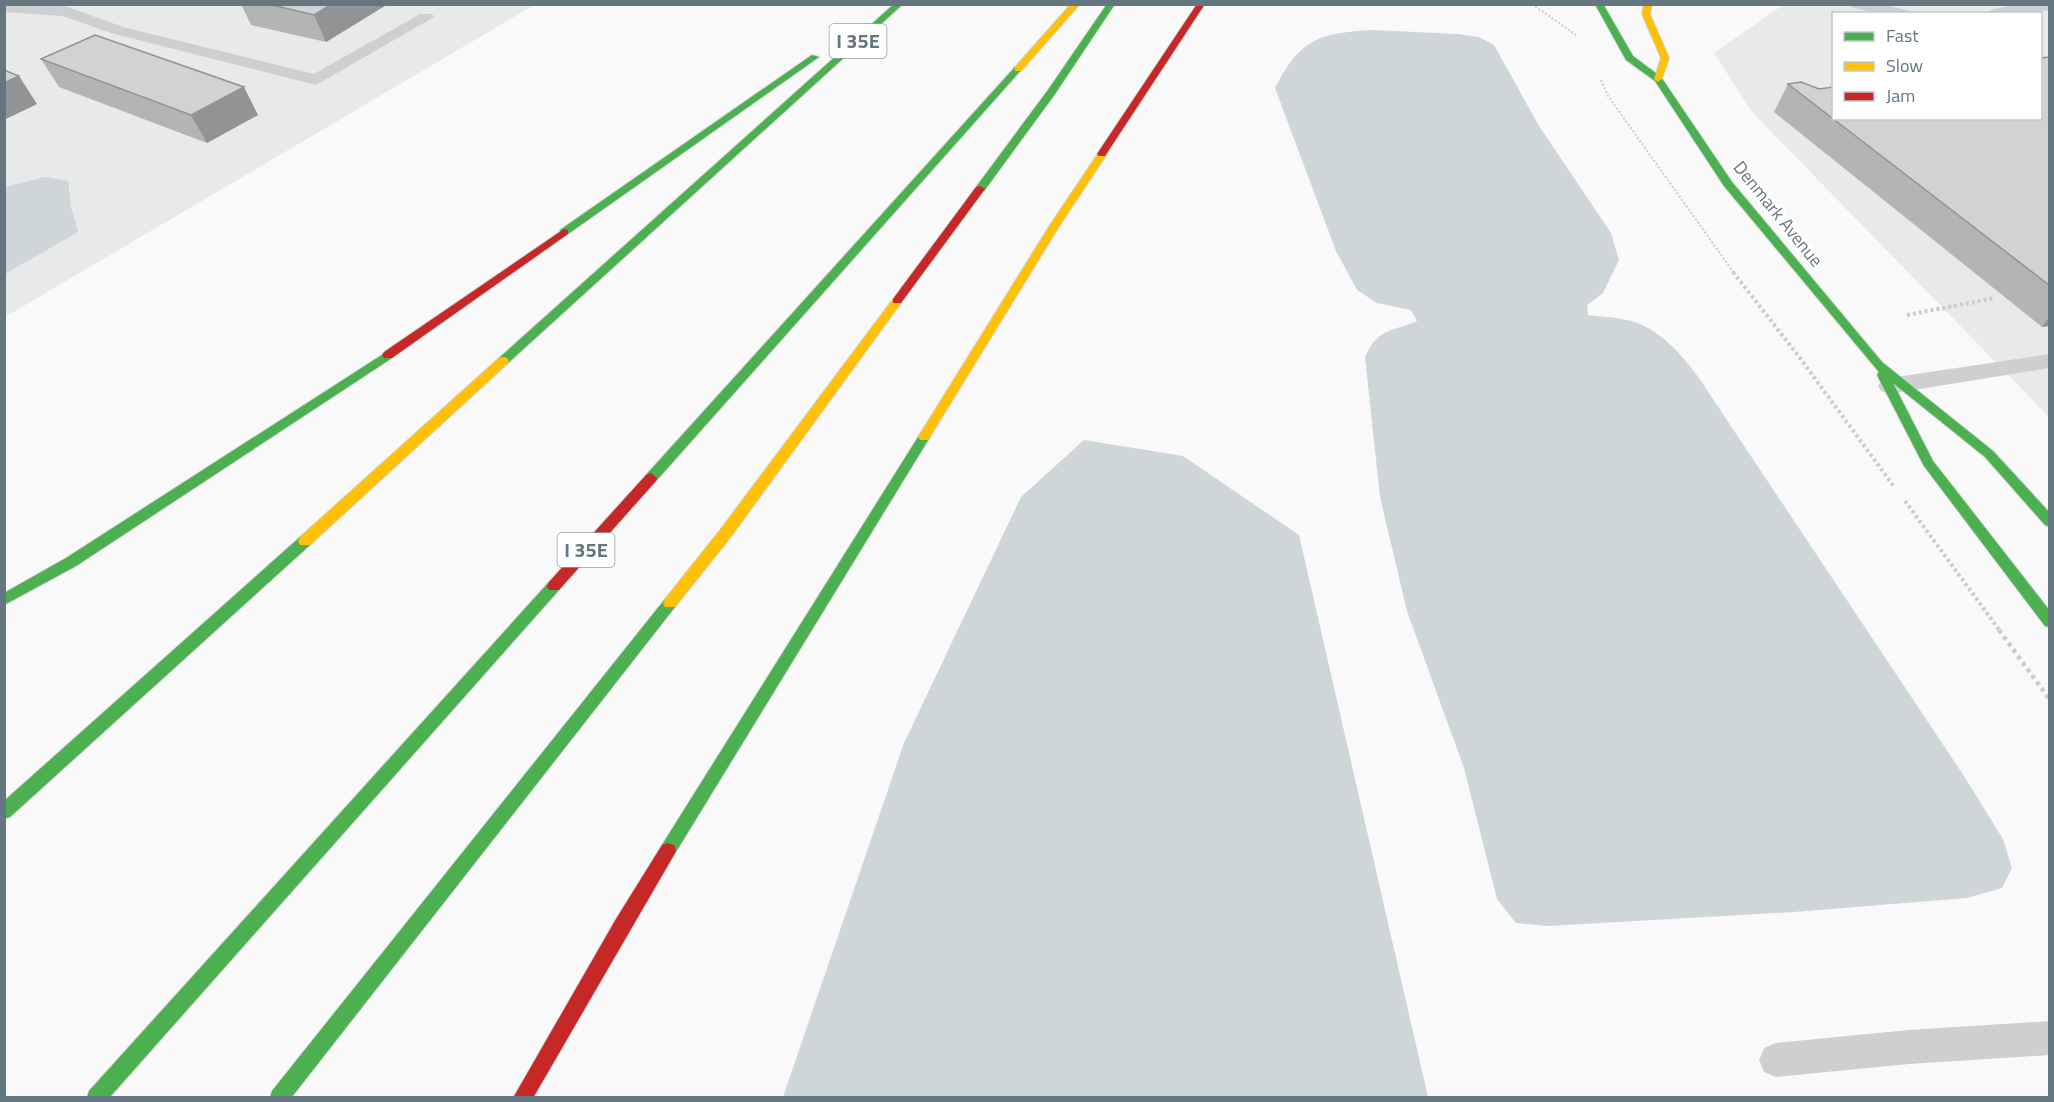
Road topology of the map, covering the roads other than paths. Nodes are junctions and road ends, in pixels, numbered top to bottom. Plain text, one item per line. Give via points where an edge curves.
1 (890, 4) edge
2 (899, 4) edge
3 (1076, 4) edge
4 (1111, 4) edge
5 (1201, 4) edge
6 (1599, 4) edge
7 (1648, 4) edge
8 (1857, 4) edge
9 (2049, 5) edge
10 (4, 8) edge
11 (1895, 12) edge
12 (2005, 12) edge
13 (426, 17) dead end
14 (1658, 79) junction
15 (2049, 362) edge
16 (1895, 385) junction
17 (2049, 522) edge
18 (4, 600) edge
19 (2049, 622) edge
20 (4, 812) edge
21 (2049, 1038) edge
22 (1776, 1060) dead end
23 (96, 1098) edge
24 (279, 1098) edge
25 (522, 1098) edge

1 - 18 main road via 355,378 70,562
2 - 20 main road, I 35E
3 - 23 main road, I 35E
4 - 24 main road via 1052,92 726,534
5 - 25 main road via 1049,235 622,925
6 - 14 main road, Denmark Avenue via 1629,58
7 - 14 main road via 1646,14 1665,58
8 - 11 lane
9 - 12 lane
10 - 13 lane via 65,11 117,30 316,80
14 - 16 main road, Denmark Avenue via 1728,184
15 - 16 lane
16 - 17 main road, Denmark Avenue via 1989,454
16 - 19 main road, Denmark Avenue via 1928,463
21 - 22 lane

